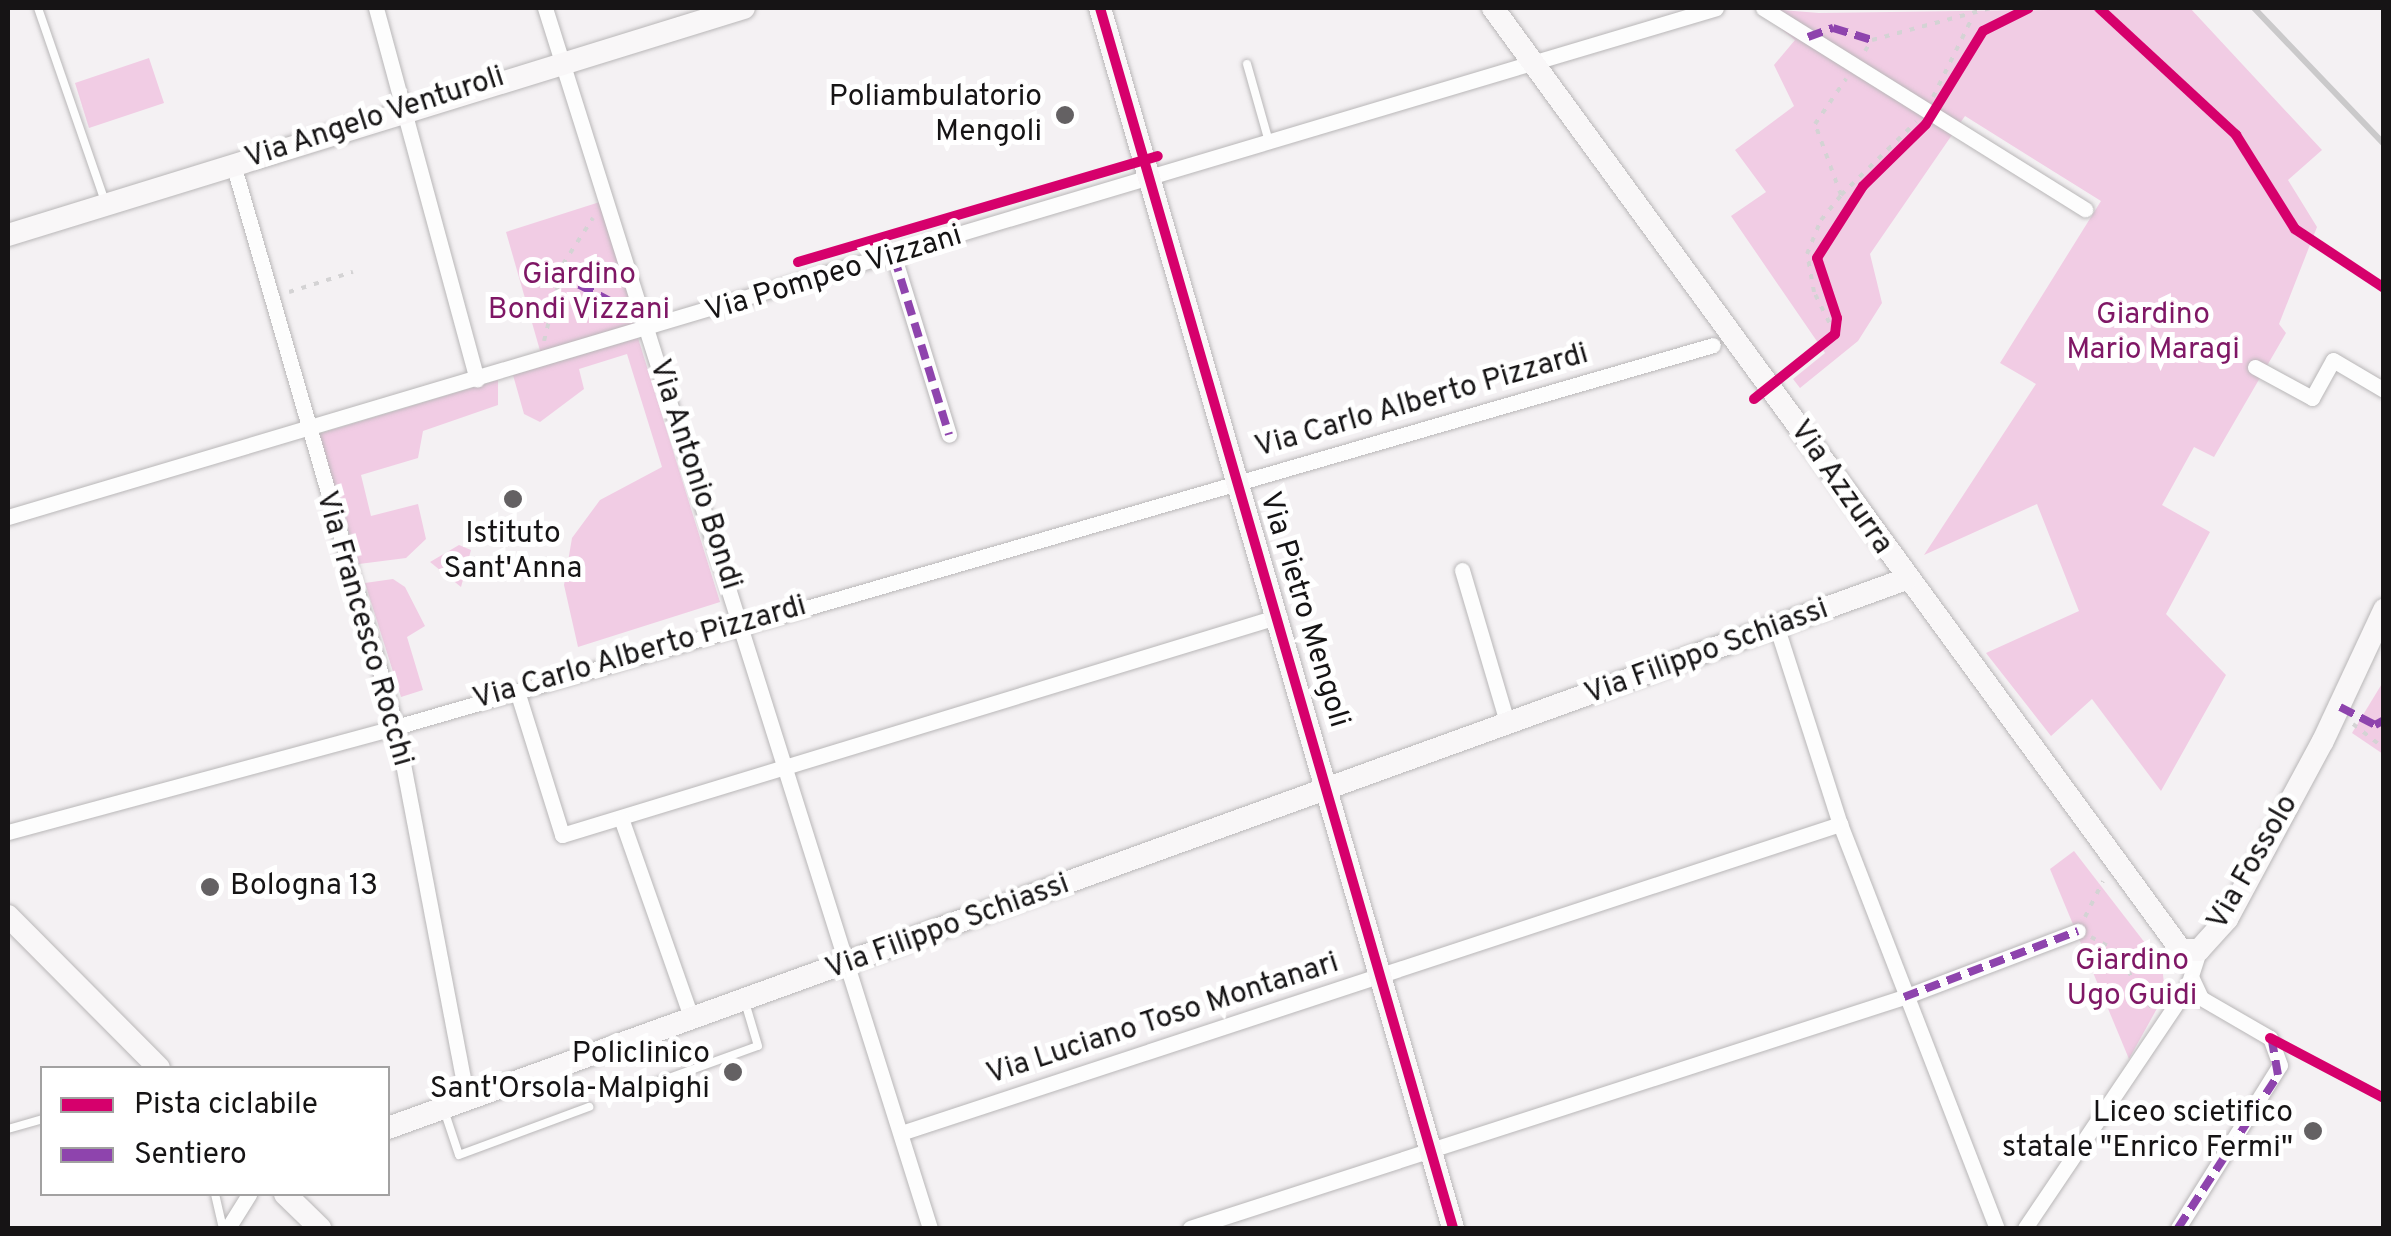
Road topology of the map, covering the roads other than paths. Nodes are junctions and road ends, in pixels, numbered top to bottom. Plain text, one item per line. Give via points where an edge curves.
1 (38, 8) edge
2 (376, 8) edge
3 (545, 8) edge
4 (744, 8) edge
5 (1100, 8) edge
6 (1493, 8) edge
7 (1716, 8) edge
8 (1763, 8) edge
9 (562, 61) junction
10 (1247, 64) dead end
11 (1534, 65) junction
12 (404, 109) junction
13 (1269, 143) junction
14 (233, 164) junction
15 (1150, 178) junction
16 (106, 205) junction
17 (2085, 208) dead end
18 (8, 234) edge
19 (894, 257) junction
20 (648, 331) junction
21 (1723, 342) junction
22 (2255, 367) dead end
23 (477, 379) junction
24 (2384, 390) edge
25 (305, 429) junction
26 (949, 435) dead end
27 (1239, 481) junction
28 (8, 517) edge
29 (1462, 570) dead end
30 (1906, 579) junction
31 (2384, 610) edge
32 (1279, 616) junction
33 (742, 623) junction
34 (1777, 628) junction
35 (2379, 636) edge
36 (517, 690) junction
37 (1508, 725) junction
38 (396, 727) junction
39 (786, 768) junction
40 (1330, 790) junction
41 (621, 818) junction
42 (1840, 824) junction
43 (8, 832) edge
44 (8, 916) edge
45 (2078, 932) road end
46 (2198, 950) junction
47 (847, 964) junction
48 (1382, 974) junction
49 (2192, 977) junction
50 (1904, 998) junction
51 (744, 1001) junction
52 (692, 1020) junction
53 (157, 1066) edge
54 (655, 1083) dead end
55 (468, 1100) junction
56 (589, 1107) dead end
57 (443, 1108) junction
58 (40, 1120) edge
59 (390, 1127) edge
60 (8, 1129) edge
61 (902, 1133) junction
62 (1432, 1153) junction
63 (216, 1196) edge
64 (248, 1196) edge
65 (287, 1196) edge
66 (225, 1228) edge
67 (320, 1228) edge
68 (930, 1228) edge
69 (1190, 1228) edge
70 (1453, 1228) edge
71 (1997, 1228) edge
72 (2024, 1228) edge
73 (2178, 1228) edge

1 - 16 lane
2 - 12 street
3 - 9 street, Via Antonio Bondi
4 - 9 street, Via Angelo Venturoli
5 - 15 street, Via Pietro Mengoli
6 - 11 street, Via Azzurra
7 - 11 street, Via Pompeo Vizzani
8 - 17 street
9 - 12 street, Via Angelo Venturoli
9 - 20 street, Via Antonio Bondi
10 - 13 lane
11 - 13 street, Via Pompeo Vizzani
11 - 21 street, Via Azzurra
12 - 14 street, Via Angelo Venturoli
12 - 23 street
13 - 15 street, Via Pompeo Vizzani
14 - 16 street, Via Angelo Venturoli
14 - 25 street, Via Francesco Rocchi
15 - 19 street, Via Pompeo Vizzani
15 - 27 street, Via Pietro Mengoli
16 - 18 street, Via Angelo Venturoli
19 - 20 street, Via Pompeo Vizzani
19 - 26 street
20 - 23 street, Via Pompeo Vizzani
20 - 33 street, Via Antonio Bondi
21 - 27 street, Via Carlo Alberto Pizzardi
21 - 30 street, Via Azzurra
22 - 24 street via 2312,398 2334,360
23 - 25 street, Via Pompeo Vizzani
25 - 28 street, Via Pompeo Vizzani
25 - 38 street, Via Francesco Rocchi
27 - 32 street, Via Pietro Mengoli
27 - 33 street, Via Carlo Alberto Pizzardi
29 - 37 street
30 - 34 street, Via Filippo Schiassi
30 - 46 street, Via Azzurra via 2171,940 2181,950
31 - 35 street, Via Fossolo
32 - 39 street
32 - 40 street, Via Pietro Mengoli
33 - 36 street, Via Carlo Alberto Pizzardi
33 - 39 street, Via Antonio Bondi
34 - 37 street, Via Filippo Schiassi
34 - 42 street
35 - 46 street, Via Fossolo via 2226,919
36 - 38 street, Via Carlo Alberto Pizzardi
36 - 41 street via 562,835
37 - 40 street, Via Filippo Schiassi
38 - 43 street, Via Carlo Alberto Pizzardi
38 - 55 street, Via Francesco Rocchi
39 - 41 street
39 - 47 street, Via Antonio Bondi
40 - 47 street, Via Filippo Schiassi
40 - 48 street, Via Pietro Mengoli
41 - 52 street
42 - 48 street, Via Luciano Toso Montanari
42 - 50 street
44 - 53 street
45 - 50 street
46 - 49 street, Via Fossolo
47 - 51 street, Via Filippo Schiassi
47 - 61 street, Via Antonio Bondi
48 - 61 street, Via Luciano Toso Montanari
48 - 62 street, Via Pietro Mengoli
49 - 72 street, Via Fossolo
49 - 73 street via 2201,998 2270,1038 2278,1050 2278,1075
50 - 62 street
50 - 71 street
51 - 52 street, Via Filippo Schiassi
51 - 54 lane via 758,1046
52 - 55 street, Via Filippo Schiassi
55 - 57 street, Via Filippo Schiassi
56 - 57 lane via 459,1154
57 - 59 street, Via Filippo Schiassi
58 - 60 lane
61 - 68 street, Via Antonio Bondi
62 - 69 street
62 - 70 street, Via Pietro Mengoli
63 - 66 lane
64 - 66 street
65 - 67 street

